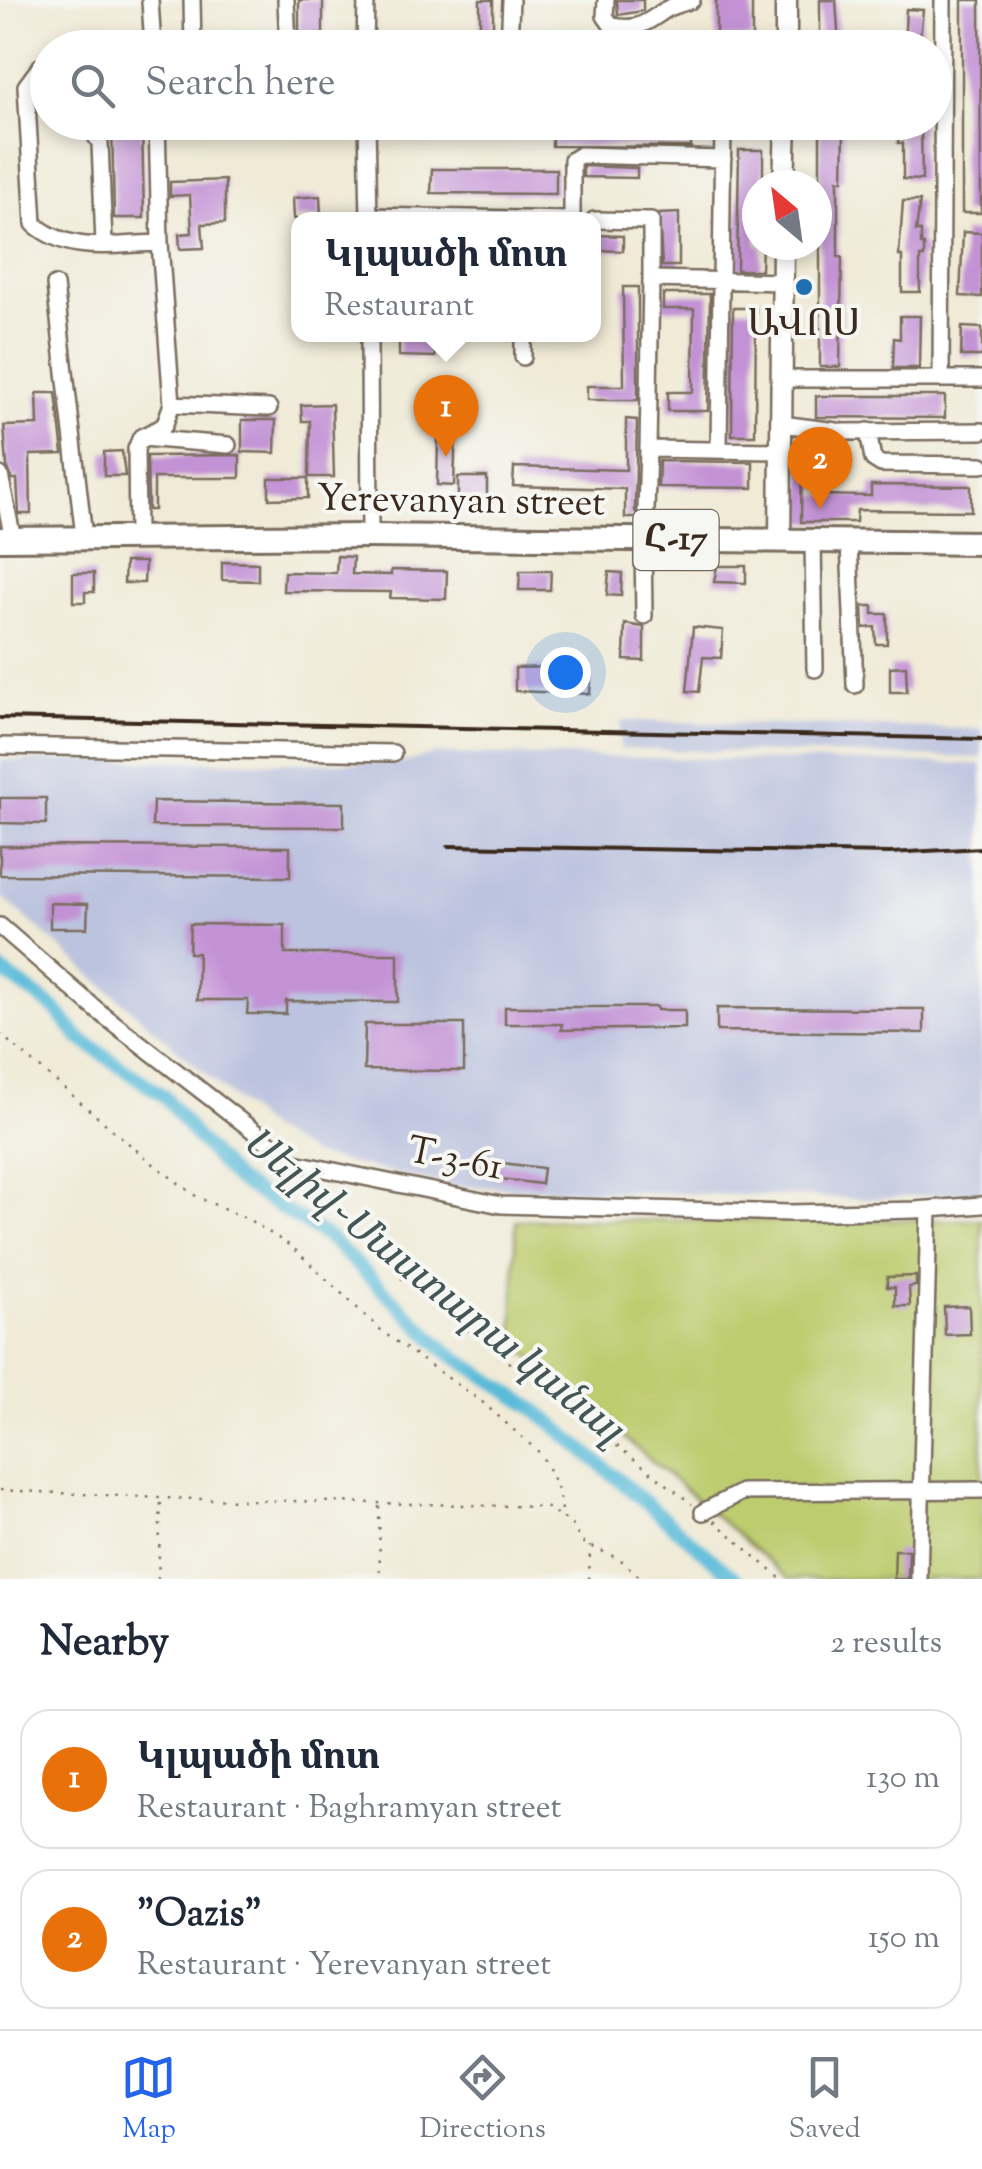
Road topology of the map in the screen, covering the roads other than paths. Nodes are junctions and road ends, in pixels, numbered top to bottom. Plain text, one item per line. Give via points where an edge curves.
1 (150, 0) edge
2 (192, 0) edge
3 (286, 0) edge
4 (366, 0) edge
5 (512, 0) edge
6 (606, 0) edge
7 (692, 0) edge
8 (786, 0) edge
9 (943, 0) edge
10 (666, 4) edge
11 (152, 30) edge
12 (193, 30) edge
13 (287, 30) edge
14 (365, 30) edge
15 (510, 30) edge
16 (786, 30) edge
17 (943, 30) edge
18 (30, 80) edge
19 (98, 140) edge
20 (157, 140) edge
21 (367, 140) edge
22 (723, 140) edge
23 (785, 140) edge
24 (942, 140) edge
25 (723, 159) junction
26 (784, 170) edge
27 (369, 212) edge
28 (571, 212) edge
29 (601, 220) edge
30 (160, 243) junction
31 (104, 244) junction
32 (783, 260) edge
33 (650, 279) junction
34 (722, 281) junction
35 (783, 282) junction
36 (55, 286) dead end
37 (369, 342) edge
38 (524, 342) edge
39 (523, 356) dead end
40 (781, 379) junction
41 (941, 379) junction
42 (982, 379) edge
43 (172, 404) junction
44 (269, 408) dead end
45 (781, 424) junction
46 (982, 431) edge
47 (868, 432) junction
48 (142, 438) junction
49 (228, 445) dead end
50 (648, 448) junction
51 (719, 449) junction
52 (780, 451) junction
53 (982, 465) edge
54 (0, 475) edge
55 (646, 510) dead end
56 (137, 536) junction
57 (370, 536) junction
58 (84, 537) junction
59 (7, 539) edge
60 (644, 540) junction
61 (780, 541) junction
62 (813, 541) junction
63 (850, 542) junction
64 (982, 544) edge
65 (644, 616) dead end
66 (815, 669) dead end
67 (855, 686) dead end
68 (0, 746) edge
69 (393, 753) dead end
70 (0, 926) edge
71 (982, 1205) edge
72 (929, 1209) junction
73 (982, 1490) edge
74 (922, 1493) junction
75 (702, 1512) road end
76 (918, 1579) edge

1 - 11 street
2 - 12 street
3 - 13 street
4 - 14 street
5 - 15 street
6 - 10 street via 612,26 628,28 652,22
7 - 10 street
8 - 16 main road
9 - 17 street
18 - 31 street via 34,224 71,245
19 - 31 street
20 - 30 street
21 - 27 street
22 - 25 street
23 - 26 main road
24 - 41 street
25 - 28 street via 580,155 572,160
25 - 34 street
29 - 33 street via 651,221
30 - 31 street
30 - 43 street
32 - 35 main road
33 - 34 street
33 - 50 street
34 - 35 street
34 - 51 street
35 - 40 main road
36 - 58 street
37 - 57 street
38 - 39 street
40 - 41 street
40 - 45 main road
41 - 42 street
43 - 44 street
43 - 48 street via 164,426
45 - 47 street
45 - 52 main road
46 - 47 street
47 - 53 street via 873,459 881,464
48 - 49 street
48 - 56 street via 136,450
50 - 51 street
50 - 55 street
51 - 52 street
52 - 61 main road
54 - 59 street
56 - 57 highway, Yerevanyan street / Հ-17
56 - 58 highway, Yerevanyan street / Հ-17
57 - 60 highway, Yerevanyan street / Հ-17
58 - 59 highway, Yerevanyan street / Հ-17
60 - 61 highway, Yerevanyan street / Հ-17
60 - 65 street
61 - 62 highway, Yerevanyan street / Հ-17
62 - 63 highway, Yerevanyan street / Հ-17
62 - 66 street
63 - 64 highway, Yerevanyan street / Հ-17
63 - 67 street
68 - 69 street
70 - 72 street, T-3-61 via 295,1163 502,1204
71 - 72 street, T-3-61
72 - 74 street
73 - 74 street
74 - 75 street via 742,1492
74 - 76 street

